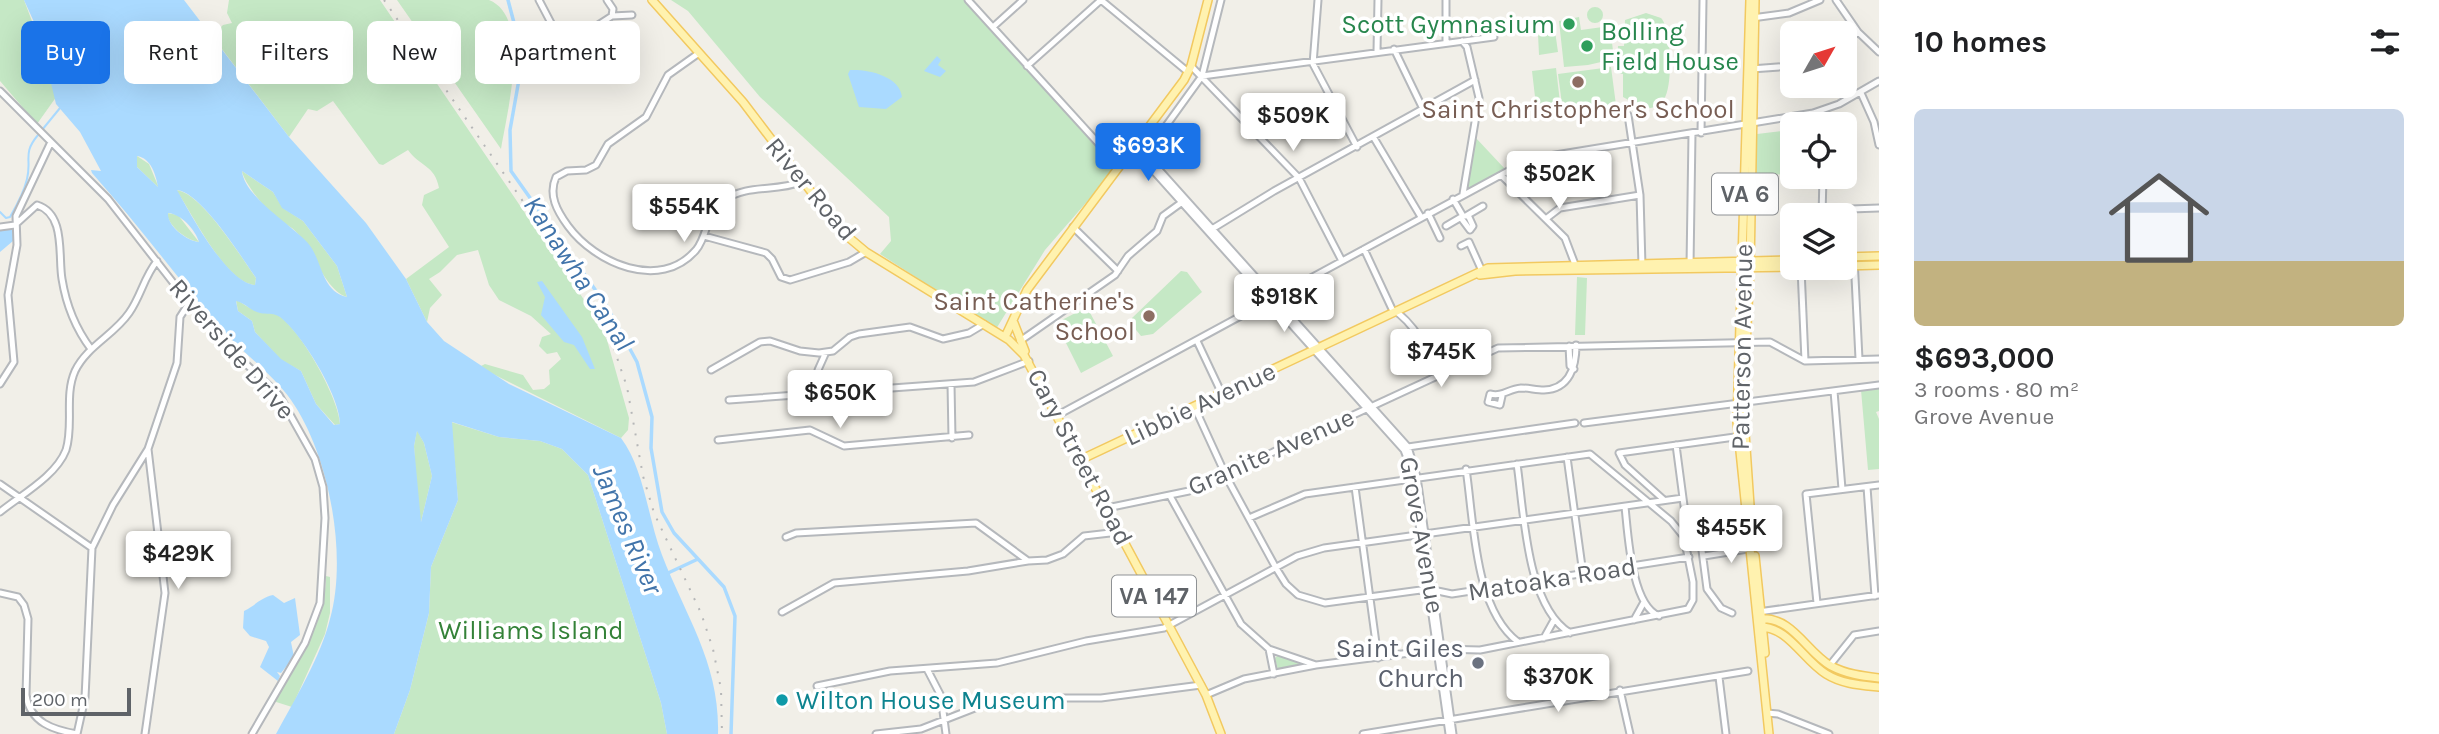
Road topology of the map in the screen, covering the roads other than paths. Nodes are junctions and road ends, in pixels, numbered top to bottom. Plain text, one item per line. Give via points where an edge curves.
1 (539, 0) edge
2 (607, 0) edge
3 (652, 0) edge
4 (968, 0) edge
5 (1023, 0) edge
6 (1101, 0) edge
7 (1208, 0) edge
8 (1221, 0) edge
9 (1318, 0) edge
10 (1378, 0) edge
11 (1446, 0) edge
12 (1703, 0) edge
13 (1750, 0) edge
14 (1755, 0) edge
15 (1821, 0) edge
16 (1836, 0) edge
17 (632, 15) dead end
18 (612, 16) junction
19 (1752, 18) junction
20 (550, 21) edge
21 (604, 21) edge
22 (993, 27) junction
23 (1858, 32) joint
24 (1494, 37) dead end
25 (1461, 40) junction
26 (1446, 42) junction
27 (1394, 49) junction
28 (1377, 51) junction
29 (1879, 52) edge
30 (699, 53) junction
31 (1313, 60) junction
32 (1027, 66) junction
33 (1780, 67) edge
34 (1189, 69) junction
35 (1751, 69) junction
36 (1202, 76) junction
37 (1475, 80) junction
38 (1879, 81) edge
39 (0, 91) edge
40 (1861, 93) junction
41 (1423, 110) junction
42 (1815, 112) edge
43 (1628, 116) dead end
44 (1780, 119) edge
45 (1750, 125) junction
46 (1701, 133) junction
47 (1692, 134) junction
48 (1374, 138) junction
49 (50, 144) junction
50 (1632, 144) junction
51 (1879, 145) edge
52 (1135, 146) junction
53 (1357, 147) junction
54 (1148, 157) junction
55 (1119, 166) junction
56 (1501, 175) junction
57 (1298, 178) junction
58 (801, 182) junction
59 (1463, 194) junction
60 (1640, 195) junction
61 (1453, 199) junction
62 (1184, 200) junction
63 (1483, 206) dead end
64 (1879, 208) edge
65 (1857, 210) edge
66 (1428, 213) junction
67 (1464, 216) junction
68 (1421, 217) junction
69 (1547, 218) junction
70 (15, 225) junction
71 (1446, 226) dead end
72 (0, 227) edge
73 (1073, 227) junction
74 (1211, 230) junction
75 (704, 236) junction
76 (1440, 238) dead end
77 (1461, 246) dead end
78 (1364, 249) junction
79 (866, 252) junction
80 (1879, 256) edge
81 (1857, 260) edge
82 (157, 261) junction
83 (1342, 261) junction
84 (1780, 261) edge
85 (1857, 261) edge
86 (1690, 265) junction
87 (1747, 265) junction
88 (1879, 265) edge
89 (1642, 266) junction
90 (1780, 266) edge
91 (1576, 267) junction
92 (1118, 271) junction
93 (1482, 271) junction
94 (1469, 278) junction
95 (1802, 280) edge
96 (1855, 280) edge
97 (1273, 299) junction
98 (189, 303) junction
99 (1396, 311) junction
100 (1013, 321) junction
101 (984, 324) junction
102 (1470, 335) dead end
103 (1005, 337) junction
104 (1020, 341) junction
105 (1197, 341) junction
106 (1744, 342) junction
107 (1573, 345) junction
108 (91, 349) junction
109 (1318, 349) junction
110 (826, 352) junction
111 (1478, 357) junction
112 (1858, 359) junction
113 (1879, 359) edge
114 (1029, 361) junction
115 (1805, 361) junction
116 (711, 370) dead end
117 (1440, 375) junction
118 (0, 384) edge
119 (951, 384) junction
120 (1879, 385) edge
121 (1834, 391) junction
122 (823, 393) junction
123 (1223, 394) junction
124 (1502, 396) dead end
125 (729, 400) dead end
126 (1740, 405) junction
127 (1194, 406) junction
128 (1371, 407) junction
129 (1058, 415) junction
130 (1575, 423) dead end
131 (1584, 423) dead end
132 (969, 435) dead end
133 (1740, 436) junction
134 (952, 438) junction
135 (718, 440) dead end
136 (1675, 444) junction
137 (1408, 447) junction
138 (148, 449) junction
139 (1567, 457) junction
140 (1082, 459) junction
141 (1517, 464) junction
142 (1466, 470) junction
143 (1226, 475) junction
144 (1415, 478) junction
145 (0, 484) edge
146 (1879, 485) edge
147 (1355, 487) junction
148 (1867, 487) junction
149 (1842, 489) junction
150 (1170, 496) junction
151 (19, 497) junction
152 (1683, 498) junction
153 (1664, 500) junction
154 (1649, 503) junction
155 (1625, 507) junction
156 (1107, 508) junction
157 (0, 512) edge
158 (1574, 512) junction
159 (1249, 518) junction
160 (1525, 519) junction
161 (1474, 527) junction
162 (1119, 531) junction
163 (1423, 534) junction
164 (786, 537) dead end
165 (1363, 543) junction
166 (92, 548) junction
167 (1752, 548) junction
168 (1704, 556) junction
169 (1689, 557) junction
170 (1028, 561) junction
171 (1276, 568) junction
172 (1633, 568) junction
173 (1583, 574) junction
174 (1535, 582) junction
175 (1484, 590) junction
176 (1431, 591) junction
177 (0, 593) edge
178 (1223, 595) junction
179 (1877, 595) edge
180 (1371, 598) junction
181 (1644, 602) junction
182 (1817, 603) junction
183 (1785, 609) junction
184 (782, 612) dead end
185 (1732, 613) dead end
186 (1659, 616) junction
187 (1758, 619) junction
188 (1554, 620) junction
189 (1633, 621) junction
190 (1781, 623) junction
191 (1169, 625) junction
192 (1503, 631) junction
193 (1879, 631) edge
194 (1779, 632) junction
195 (1570, 633) junction
196 (1544, 638) junction
197 (1518, 642) junction
198 (1495, 647) junction
199 (1764, 647) junction
200 (1269, 649) junction
201 (1439, 649) junction
202 (1378, 658) junction
203 (1316, 665) junction
204 (1830, 665) junction
205 (927, 669) junction
206 (1748, 671) dead end
207 (1274, 674) junction
208 (1719, 677) junction
209 (1879, 678) edge
210 (1201, 685) junction
211 (817, 686) dead end
212 (1879, 687) edge
213 (1620, 691) junction
214 (1206, 695) junction
215 (1769, 713) junction
216 (1449, 720) junction
217 (945, 722) junction
218 (77, 734) edge
219 (145, 734) edge
220 (252, 734) edge
221 (876, 734) edge
222 (946, 734) edge
223 (1221, 734) edge
224 (1363, 734) edge
225 (1451, 734) edge
226 (1630, 734) edge
227 (1726, 734) edge
228 (1771, 734) edge
229 (1829, 734) edge

1 - 20 street
2 - 18 street
3 - 30 main road, River Road / VA 147
4 - 22 street
5 - 22 street
6 - 32 street
6 - 34 street
7 - 34 main road
8 - 36 street
9 - 31 street
10 - 28 street
11 - 26 street
12 - 46 street
13 - 19 main road, Patterson Avenue / VA 6
14 - 19 main road, Patterson Avenue / VA 6
15 - 19 street via 1789,13
16 - 23 street
17 - 18 street
18 - 21 street
19 - 35 main road, Patterson Avenue / VA 6
22 - 32 street
23 - 29 street
24 - 25 street
25 - 26 street
25 - 37 street
26 - 27 street
27 - 28 street
27 - 41 street
28 - 31 street
30 - 58 main road, River Road / VA 147 via 746,106
30 - 75 street via 668,75 646,117 608,144 596,165 559,174 553,196 563,219 582,243 621,267 672,267 691,255
31 - 36 street
31 - 53 street
32 - 55 street
33 - 35 street
34 - 36 street
34 - 52 main road
35 - 45 main road, Patterson Avenue / VA 6
36 - 54 street via 1171,116
36 - 57 street
37 - 41 street
37 - 59 street via 1479,98
38 - 40 street
39 - 49 street, Riverside Drive
40 - 42 street
40 - 51 street
41 - 48 street
43 - 50 street
44 - 45 street
45 - 46 street
45 - 87 main road, Patterson Avenue / VA 6
46 - 47 street
47 - 50 street
47 - 86 street
48 - 53 street
48 - 68 street
49 - 70 street
49 - 82 street, Riverside Drive via 108,199
50 - 56 street via 1537,158
50 - 60 street
52 - 54 street, Grove Avenue
52 - 55 main road
52 - 62 street, Grove Avenue
53 - 57 street
54 - 62 street, Grove Avenue
55 - 73 main road
56 - 59 street
56 - 69 street
57 - 74 street
57 - 83 street
58 - 75 street via 756,187 726,198 711,212
58 - 79 main road, River Road / VA 147 via 841,232
59 - 61 street
60 - 69 street via 1560,208
60 - 89 street
61 - 66 street
61 - 67 street
62 - 74 street, Grove Avenue
62 - 92 street via 1163,216 1157,231
63 - 67 street
64 - 65 street
66 - 68 street
66 - 76 street
67 - 71 street
68 - 78 street
69 - 91 street via 1565,238
70 - 72 street
70 - 108 street via 37,205 50,216 61,239 62,278 76,327
70 - 118 street via 17,245 8,295 14,362
73 - 92 street
73 - 100 main road via 1027,290
74 - 97 street, Grove Avenue
75 - 79 street via 765,253 781,277 790,281
77 - 93 street via 1469,242
78 - 83 street
78 - 99 street
79 - 101 main road, River Road / VA 147
80 - 81 main road
82 - 98 street, Riverside Drive
82 - 108 street via 130,312
83 - 97 street
84 - 87 main road, Libbie Avenue
85 - 88 main road
86 - 87 main road, Libbie Avenue
86 - 89 main road, Libbie Avenue
87 - 90 main road, Libbie Avenue
87 - 106 main road, Patterson Avenue / VA 6
89 - 91 main road, Libbie Avenue
91 - 93 main road, Libbie Avenue via 1504,266
91 - 94 main road, Libbie Avenue
92 - 104 street
93 - 94 main road, Libbie Avenue
94 - 99 main road, Libbie Avenue
95 - 115 street
96 - 112 street
97 - 105 street
97 - 109 street, Grove Avenue
98 - 138 street via 180,317 177,363
98 - 220 street, Riverside Drive via 287,406 315,459 323,487 320,603 304,643
99 - 109 main road, Libbie Avenue
99 - 117 street via 1425,347
100 - 103 main road
100 - 104 main road
101 - 103 main road, River Road / VA 147
101 - 110 street via 943,339 910,327 859,334
102 - 111 street
103 - 114 main road, Cary Street Road / VA 147
104 - 114 main road
105 - 123 street
105 - 129 street
106 - 107 street, Granite Avenue
106 - 115 street, Granite Avenue via 1775,343
106 - 126 main road, Patterson Avenue / VA 6
107 - 111 street, Granite Avenue via 1498,348
107 - 124 street via 1574,369 1560,385 1518,388
108 - 151 street via 70,387 66,450 54,469
109 - 123 main road, Libbie Avenue
109 - 128 street, Grove Avenue
110 - 116 street via 760,342
110 - 122 street via 818,370
111 - 117 street, Granite Avenue
112 - 113 street
112 - 115 street
114 - 119 street via 974,382
114 - 129 main road, Cary Street Road / VA 147
117 - 128 street, Granite Avenue
119 - 122 street
119 - 134 street
120 - 121 street
121 - 126 street
121 - 149 street
122 - 125 street
123 - 127 main road, Libbie Avenue
126 - 131 street
126 - 133 main road, Patterson Avenue / VA 6
127 - 140 main road, Libbie Avenue
127 - 143 street, Matoaka Road
128 - 137 street, Grove Avenue
128 - 143 street, Granite Avenue
128 - 144 street, Grove Avenue via 1401,444
129 - 140 main road, Cary Street Road / VA 147
130 - 137 street
132 - 134 street
133 - 136 street
133 - 167 main road, Patterson Avenue / VA 6
134 - 135 street via 844,446 810,430
136 - 152 street
136 - 153 street via 1619,453 1625,465
137 - 144 street, Grove Avenue
138 - 166 street
138 - 219 street via 164,593
139 - 141 street
139 - 154 street via 1590,454
139 - 158 street
140 - 156 main road, Cary Street Road / VA 147
141 - 142 street
141 - 160 street
142 - 144 street
142 - 161 street
143 - 150 street, Granite Avenue
143 - 159 street, Matoaka Road
144 - 147 street
144 - 163 street, Grove Avenue
145 - 151 street
146 - 148 street
147 - 159 street via 1294,497
147 - 165 street
148 - 149 street
148 - 179 street
149 - 182 street via 1805,494
150 - 156 street, Granite Avenue
150 - 178 street
151 - 157 street
151 - 166 street
152 - 153 street
152 - 168 street
153 - 154 street
154 - 155 street
154 - 169 street via 1684,537
155 - 158 street
155 - 172 street
156 - 162 main road, Cary Street Road / VA 147
158 - 160 street
158 - 173 street
159 - 171 street, Matoaka Road
160 - 161 street
160 - 174 street
161 - 163 street
161 - 175 street
162 - 170 street via 1084,536 1063,554
162 - 191 main road, Cary Street Road / VA 147
163 - 165 street
163 - 176 street, Grove Avenue
164 - 170 street via 976,523
165 - 171 street via 1309,552
165 - 180 street
166 - 218 street via 85,698
167 - 168 street
167 - 187 main road, Patterson Avenue / VA 6
168 - 185 street via 1707,589 1721,608
169 - 172 street, Matoaka Road
169 - 186 street via 1691,606
170 - 184 street via 968,572 834,583
171 - 178 street
171 - 180 street, Matoaka Road via 1290,589 1306,599 1325,603
172 - 173 street, Matoaka Road
172 - 181 street
173 - 174 street, Matoaka Road
174 - 175 street, Matoaka Road
174 - 188 street
175 - 176 street, Matoaka Road
175 - 192 street
176 - 180 street, Matoaka Road
176 - 201 street, Grove Avenue
177 - 218 street via 18,597 26,610 29,707 45,725
178 - 191 street
178 - 200 street via 1241,624
179 - 182 street
180 - 202 street
181 - 186 street
181 - 189 street
182 - 183 street
183 - 187 street
183 - 190 street
186 - 189 street
187 - 190 main road
187 - 194 main road
187 - 199 main road, Patterson Avenue / VA 6
187 - 215 main road, Patterson Avenue / VA 6
188 - 195 street
188 - 196 street
189 - 195 street
190 - 194 street
190 - 204 main road
191 - 205 street via 1027,657
191 - 210 main road, Cary Street Road / VA 147
192 - 197 street
192 - 198 street
193 - 204 street via 1851,637
194 - 199 main road
194 - 212 main road via 1826,674
195 - 196 street
196 - 197 street
197 - 198 street
198 - 201 street
199 - 215 main road, Patterson Avenue / VA 6
200 - 203 street
200 - 207 street
201 - 202 street
201 - 216 street, Grove Avenue
202 - 203 street
203 - 207 street
204 - 209 main road via 1849,674
205 - 211 street via 890,671
205 - 217 street via 938,688
206 - 208 street
207 - 214 street via 1236,681
208 - 213 street
208 - 227 street
210 - 214 main road, Cary Street Road / VA 147
210 - 217 street via 980,706
213 - 216 street
213 - 226 street
214 - 223 main road, Cary Street Road / VA 147
215 - 228 main road, Patterson Avenue / VA 6
215 - 229 street
216 - 224 street
216 - 225 street, Grove Avenue
217 - 221 street
217 - 222 street

